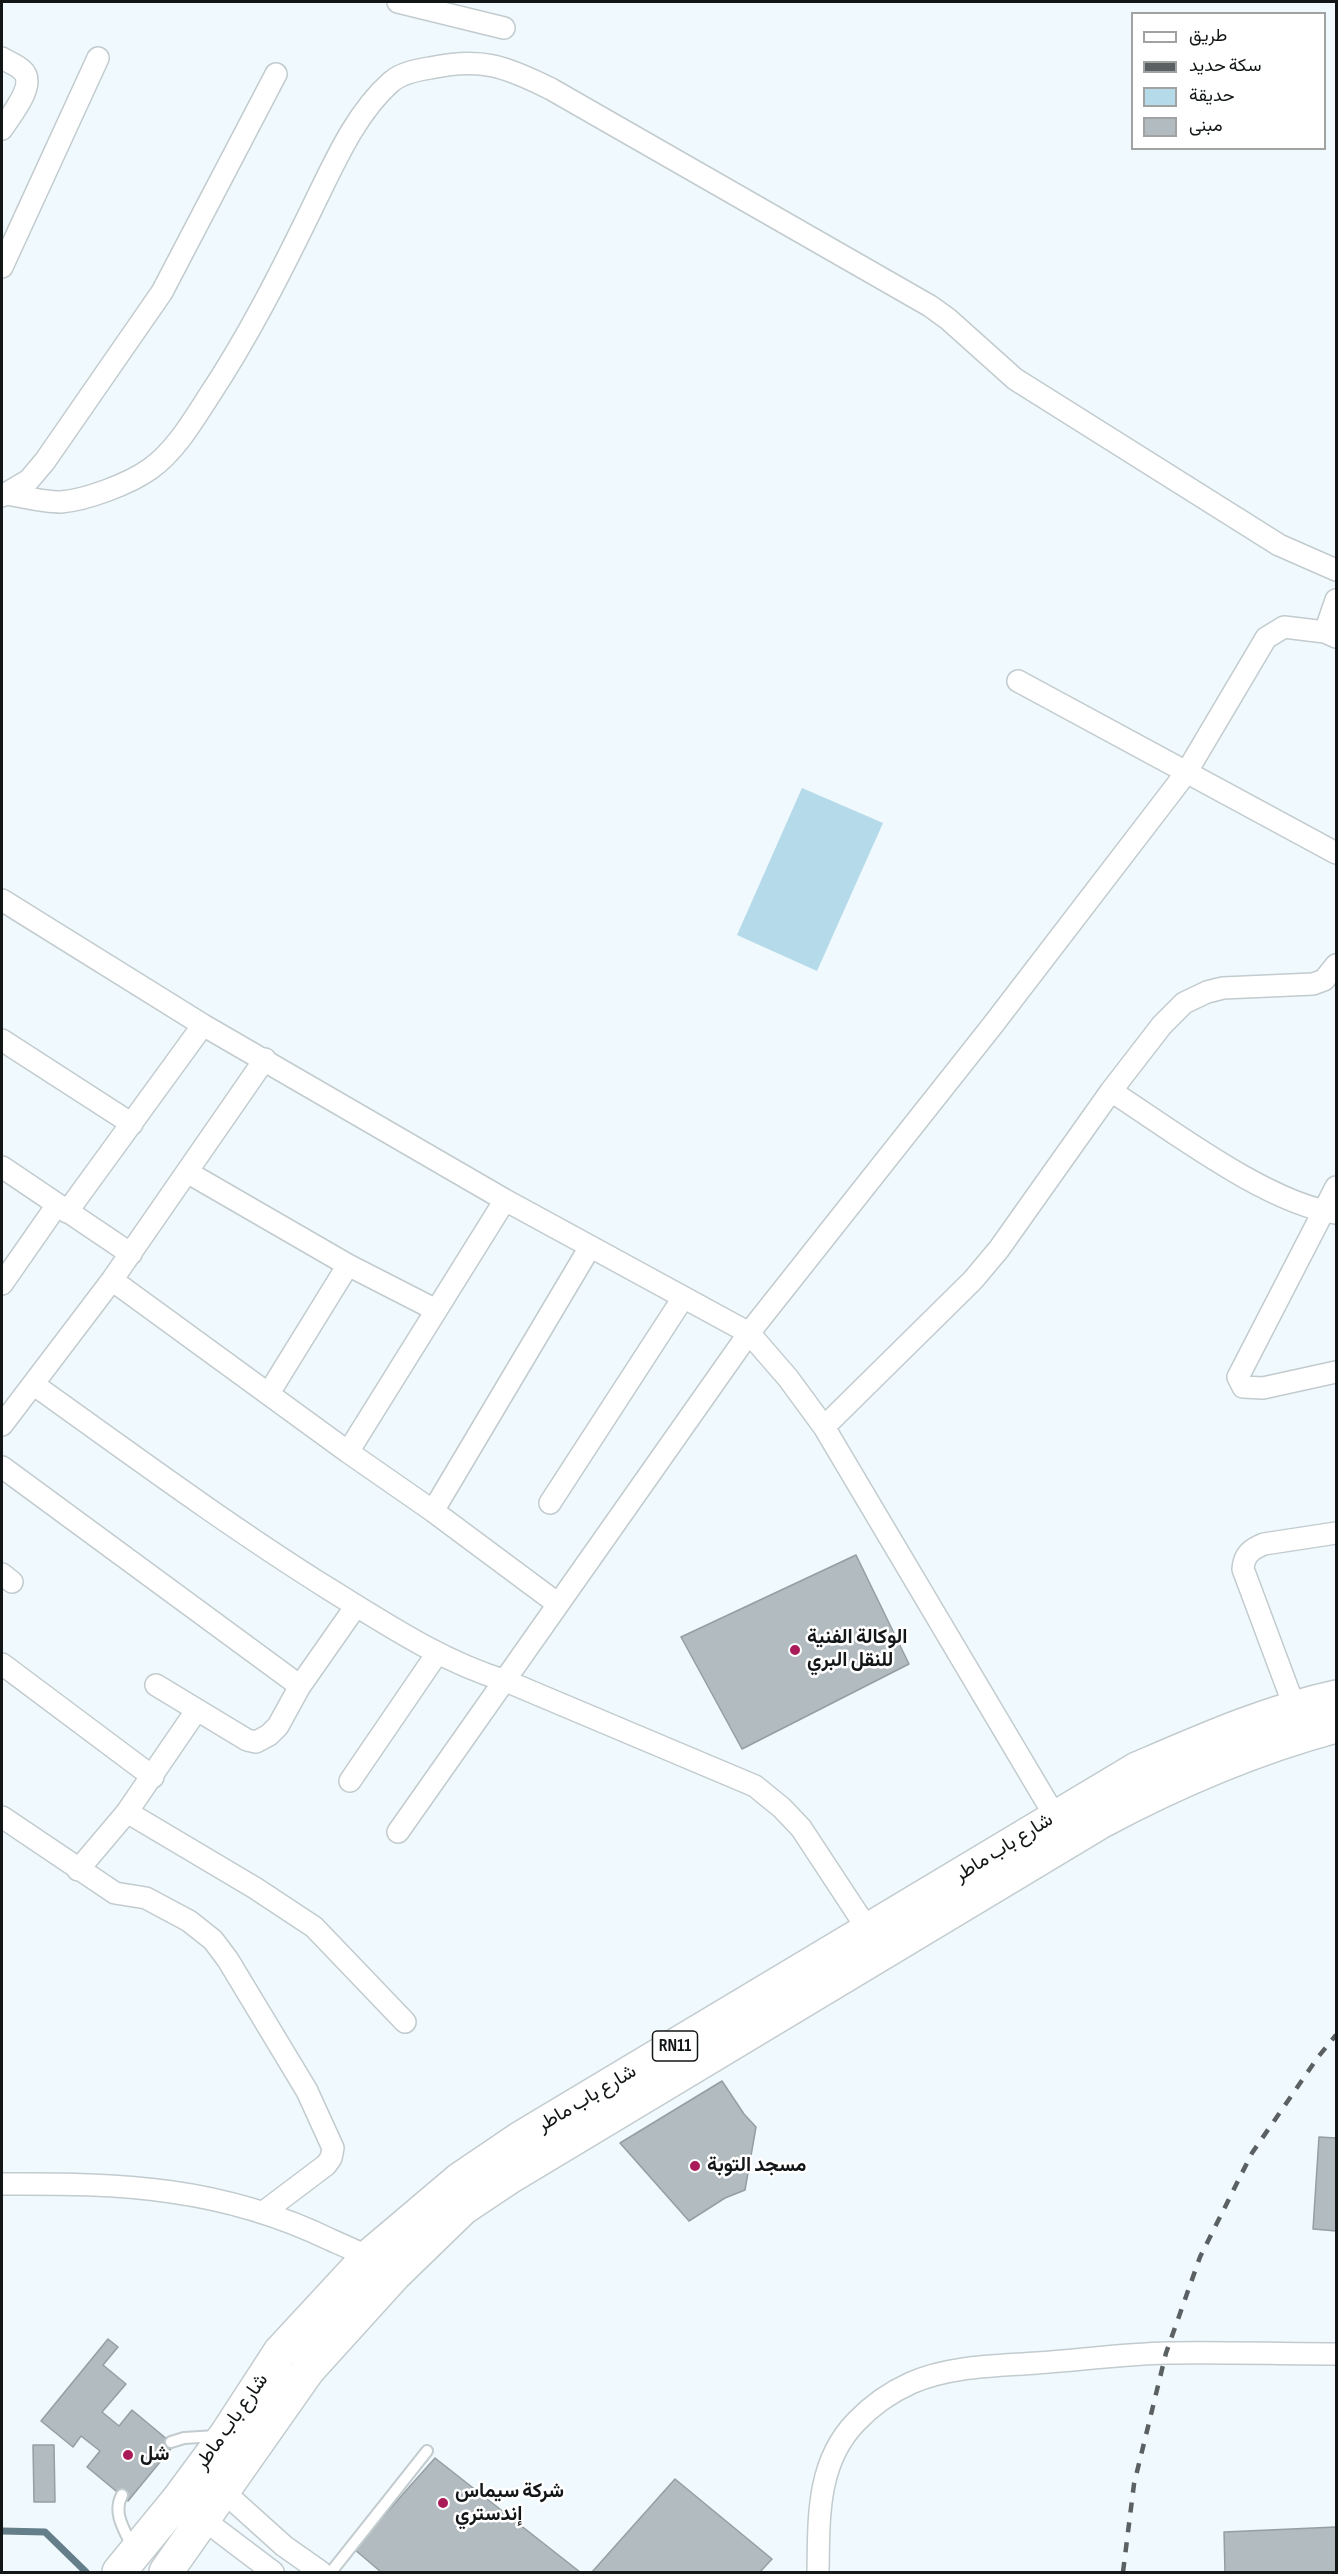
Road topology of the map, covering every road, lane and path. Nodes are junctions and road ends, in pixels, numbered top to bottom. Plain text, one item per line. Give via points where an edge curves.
1 (398, 2) edge
2 (452, 8) edge
3 (504, 28) dead end
4 (2, 58) edge
5 (98, 58) dead end
6 (276, 74) dead end
7 (2, 129) edge
8 (2, 267) edge
9 (4, 495) edge
10 (1336, 570) edge
11 (1336, 600) edge
12 (1331, 635) edge
13 (1018, 681) dead end
14 (1186, 773) junction
15 (1336, 853) edge
16 (2, 900) edge
17 (1336, 965) edge
18 (203, 1025) junction
19 (2, 1040) edge
20 (265, 1059) junction
21 (1111, 1091) junction
22 (132, 1124) junction
23 (2, 1167) edge
24 (187, 1172) junction
25 (1336, 1187) edge
26 (505, 1200) junction
27 (62, 1209) junction
28 (1330, 1212) edge
29 (590, 1247) junction
30 (131, 1254) junction
31 (348, 1265) junction
32 (112, 1280) junction
33 (2, 1284) edge
34 (683, 1298) junction
35 (436, 1310) junction
36 (749, 1333) junction
37 (1336, 1371) edge
38 (33, 1384) junction
39 (270, 1393) junction
40 (2, 1425) edge
41 (824, 1427) junction
42 (348, 1452) junction
43 (2, 1467) edge
44 (550, 1503) dead end
45 (433, 1510) junction
46 (1336, 1533) edge
47 (558, 1604) junction
48 (356, 1606) junction
49 (436, 1655) junction
50 (2, 1664) edge
51 (506, 1681) junction
52 (156, 1685) dead end
53 (300, 1686) junction
54 (1336, 1697) edge
55 (196, 1710) junction
56 (1299, 1720) junction
57 (1336, 1726) edge
58 (153, 1777) junction
59 (350, 1781) dead end
60 (127, 1812) junction
61 (2, 1817) edge
62 (1062, 1828) junction
63 (398, 1832) dead end
64 (78, 1870) junction
65 (875, 1942) junction
66 (405, 2022) dead end
67 (2, 2184) edge
68 (265, 2211) junction
69 (368, 2257) junction
70 (395, 2274) junction
71 (1336, 2355) edge
72 (226, 2436) junction
73 (171, 2442) dead end
74 (427, 2451) dead end
75 (198, 2470) junction
76 (224, 2491) junction
77 (122, 2495) dead end
78 (191, 2510) junction
79 (284, 2546) junction
80 (127, 2563) edge
81 (271, 2571) edge
82 (166, 2572) edge
83 (321, 2572) edge
84 (331, 2572) edge
85 (818, 2572) edge

1 - 2 street
2 - 3 street
4 - 7 street via 27,77 25,92
5 - 8 street
6 - 9 street via 162,292 45,461 29,480
9 - 10 street via 44,501 73,500 132,479 161,461 237,354 338,155 377,97 393,80 412,71 470,63 516,71 551,89 930,306 1015,379 1279,545
11 - 12 street
12 - 14 street via 1284,627 1266,638
13 - 14 street
14 - 15 street
14 - 36 street
16 - 18 street
17 - 21 street via 1324,980 1313,984 1223,988 1184,1003
18 - 20 street
18 - 22 street
19 - 22 street
20 - 24 street
20 - 26 street
21 - 28 street via 1258,1184 1295,1202
21 - 41 street via 999,1250
22 - 27 street
23 - 27 street
24 - 30 street
24 - 31 street
25 - 28 street
26 - 29 street
26 - 35 street
27 - 30 street
27 - 33 street
28 - 37 street via 1238,1377 1243,1387 1263,1389
29 - 34 street
29 - 45 street
30 - 32 street
31 - 35 street
31 - 39 street
32 - 38 street
32 - 39 street
34 - 36 street
34 - 44 street
35 - 42 street
36 - 41 street
36 - 47 street
38 - 40 street
38 - 48 street via 250,1539
39 - 42 street
41 - 62 street
42 - 45 street
43 - 53 street
45 - 47 street
46 - 56 street via 1264,1544 1254,1548 1244,1560 1243,1569
47 - 51 street
48 - 49 street
48 - 53 street
49 - 51 street
49 - 59 street
50 - 58 street
51 - 63 street
51 - 65 street via 755,1786 801,1828
52 - 55 street
53 - 55 street via 278,1725 256,1742
54 - 56 main road, شارع باب ماطر / RN11
55 - 58 street
56 - 57 main road, شارع باب ماطر / RN11
56 - 62 main road, شارع باب ماطر / RN11 via 1152,1794
58 - 60 street
60 - 64 street
60 - 66 street via 314,1927
61 - 64 street
62 - 65 main road, شارع باب ماطر / RN11
64 - 68 street via 115,1893 162,1905 213,1940 307,2091 333,2148 332,2158
65 - 69 main road, شارع باب ماطر / RN11 via 522,2138 459,2180
65 - 70 main road, شارع باب ماطر / RN11 via 463,2208
67 - 68 street via 140,2187
68 - 69 street
69 - 70 street
69 - 72 main road, شارع باب ماطر / RN11 via 280,2352
70 - 76 main road, شارع باب ماطر / RN11 via 308,2370
71 - 85 street via 1166,2353 996,2366 947,2372 912,2382 880,2401 855,2423 838,2448 820,2499
72 - 73 lane
72 - 75 main road, شارع باب ماطر / RN11
74 - 84 lane
75 - 76 street
75 - 78 main road, شارع باب ماطر / RN11
76 - 78 main road, شارع باب ماطر / RN11
76 - 79 street
77 - 80 lane via 117,2504
78 - 80 main road, شارع باب ماطر / RN11
78 - 81 street
78 - 82 main road, شارع باب ماطر / RN11
79 - 81 street
79 - 83 street

